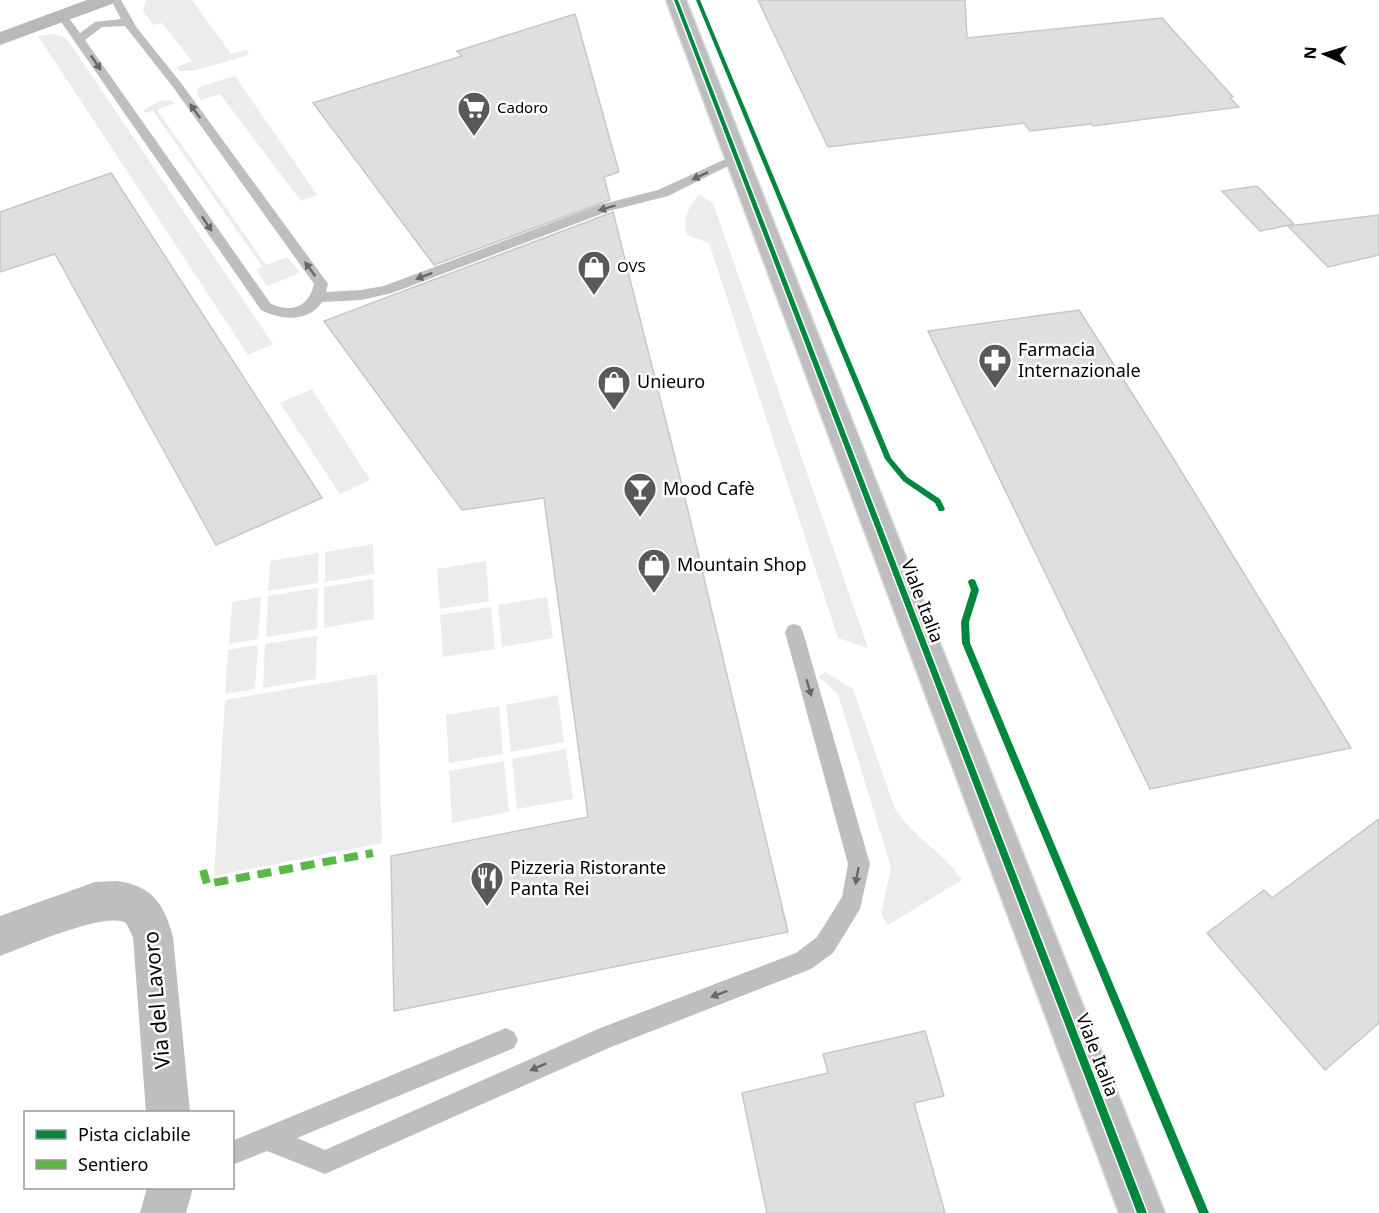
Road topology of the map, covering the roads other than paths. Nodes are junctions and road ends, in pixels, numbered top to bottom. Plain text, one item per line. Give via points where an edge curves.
1 (105, 0) edge
2 (116, 0) edge
3 (676, 0) edge
4 (62, 16) junction
5 (128, 22) junction
6 (0, 39) edge
7 (79, 39) junction
8 (736, 159) junction
9 (320, 297) junction
10 (794, 632) dead end
11 (0, 936) edge
12 (506, 1040) dead end
13 (168, 1111) edge
14 (268, 1139) junction
15 (234, 1152) edge
16 (170, 1189) edge
17 (175, 1189) edge
18 (163, 1213) edge
19 (178, 1213) edge
20 (1142, 1213) edge

1 - 4 street
2 - 5 lane
3 - 8 main road, Viale Italia
4 - 6 street
4 - 7 lane
5 - 7 lane via 99,24
9 -> 5 lane via 321,284
7 -> 9 lane via 266,307 291,314 309,308
8 -> 9 lane via 663,193 604,208 387,290
8 - 20 main road, Viale Italia
10 -> 14 lane via 859,864 852,901 825,945 803,961 606,1037 325,1162
11 - 13 main road, Via del Lavoro via 95,902 125,901 145,912 150,922
12 - 14 lane
14 - 15 lane
16 - 18 main road
17 - 19 main road

